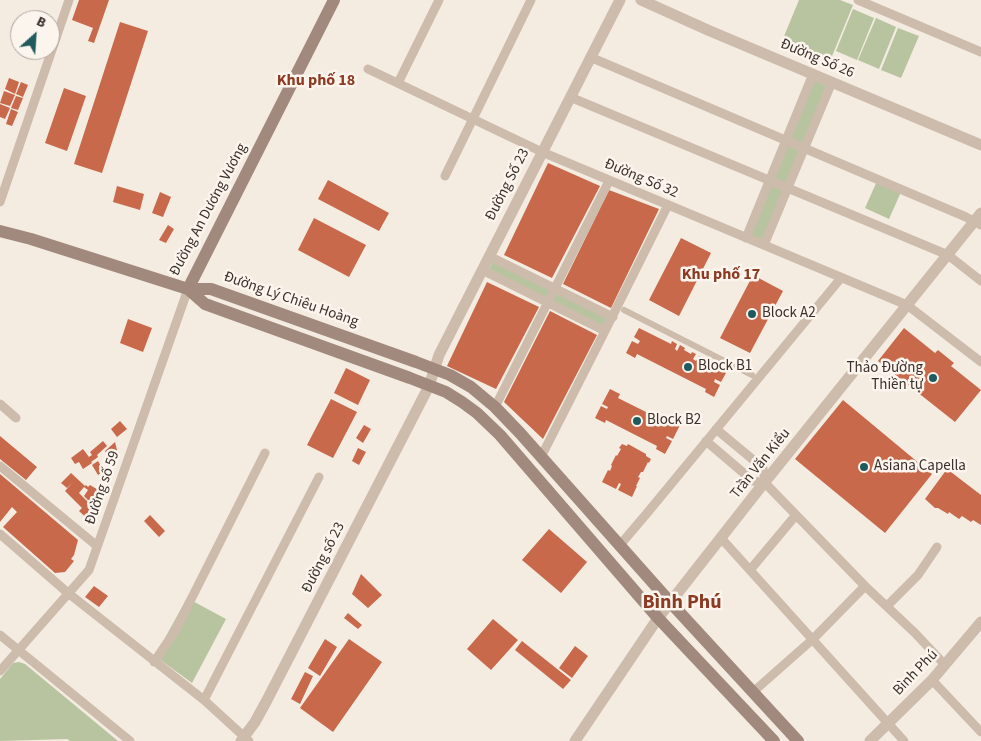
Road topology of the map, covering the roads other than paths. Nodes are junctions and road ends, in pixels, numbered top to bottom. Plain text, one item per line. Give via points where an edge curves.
1 (69, 0) edge
2 (334, 0) edge
3 (439, 0) edge
4 (531, 0) edge
5 (620, 0) edge
6 (641, 0) edge
7 (858, 0) edge
8 (981, 52) edge
9 (590, 57) junction
10 (368, 69) dead end
11 (813, 74) junction
12 (832, 82) junction
13 (398, 83) junction
14 (570, 97) junction
15 (474, 119) junction
16 (786, 140) junction
17 (981, 145) edge
18 (805, 148) junction
19 (542, 152) junction
20 (445, 176) dead end
21 (609, 180) junction
22 (769, 180) junction
23 (788, 188) junction
24 (0, 202) edge
25 (668, 205) junction
26 (979, 220) edge
27 (0, 232) edge
28 (746, 238) junction
29 (764, 246) junction
30 (948, 255) junction
31 (489, 256) junction
32 (482, 270) junction
33 (841, 278) junction
34 (981, 281) edge
35 (555, 288) junction
36 (188, 289) junction
37 (548, 303) junction
38 (907, 305) junction
39 (624, 310) dead end
40 (613, 317) junction
41 (605, 331) junction
42 (981, 362) edge
43 (435, 369) junction
44 (752, 375) dead end
45 (429, 386) junction
46 (0, 404) edge
47 (495, 407) junction
48 (16, 418) dead end
49 (716, 430) junction
50 (706, 441) junction
51 (265, 453) dead end
52 (541, 457) junction
53 (0, 466) edge
54 (319, 478) dead end
55 (765, 483) junction
56 (796, 516) junction
57 (0, 534) edge
58 (721, 538) junction
59 (620, 545) junction
60 (97, 546) junction
61 (937, 547) dead end
62 (750, 570) junction
63 (865, 586) junction
64 (68, 593) junction
65 (670, 602) junction
66 (887, 606) junction
67 (658, 618) junction
68 (980, 626) edge
69 (0, 635) edge
70 (813, 639) junction
71 (17, 650) junction
72 (154, 662) junction
73 (946, 665) junction
74 (0, 671) edge
75 (932, 680) junction
76 (752, 692) junction
77 (204, 700) junction
78 (888, 723) junction
79 (981, 732) edge
80 (244, 740) edge
81 (130, 741) edge
82 (575, 741) edge
83 (774, 741) edge
84 (798, 741) edge
85 (870, 741) edge
86 (904, 741) edge

1 - 24 street
2 - 36 main road, Đường An Dương Vương
3 - 13 street
4 - 15 street
5 - 9 street, Đường Số 23
6 - 11 street, Đường Số 26
7 - 8 street
9 - 14 street, Đường Số 23
9 - 16 street
10 - 13 street, Đường Số 32
11 - 12 street, Đường Số 26
11 - 16 street
12 - 17 street, Đường Số 26
12 - 18 street
13 - 15 street, Đường Số 32
14 - 19 street, Đường Số 23
14 - 22 street
15 - 19 street, Đường Số 32
15 - 20 street
16 - 18 street
16 - 22 street
18 - 23 street
18 - 26 street
19 - 21 street, Đường Số 32
19 - 31 street, Đường Số 23
21 - 25 street, Đường Số 32
21 - 35 street
22 - 23 street
22 - 28 street
23 - 29 street
23 - 30 street
25 - 28 street, Đường Số 32
25 - 40 street
26 - 30 street, Trần Văn Kiểu
27 - 36 main road, Đường An Dương Vương via 32,239
28 - 29 street, Đường Số 32
29 - 33 street, Đường Số 32
30 - 34 street
30 - 38 street, Trần Văn Kiểu
31 - 32 street, Đường Số 23
31 - 35 street
32 - 37 street
32 - 43 street, Đường Số 23
33 - 38 street, Đường Số 32
33 - 49 street
35 - 37 street
35 - 40 street
36 - 43 main road, Đường Lý Chiêu Hoàng via 211,289
36 - 45 main road via 205,304
36 - 60 street, Đường số 59
37 - 41 street
37 - 47 street
38 - 42 street
38 - 55 street, Trần Văn Kiểu
39 - 44 street
40 - 41 street
41 - 52 street
43 - 45 street, Đường Số 23
43 - 47 main road, Đường Lý Chiêu Hoàng via 471,387
45 - 67 main road via 462,402 488,423
45 - 80 street, Đường số 23
46 - 48 street
47 - 52 main road, Đường Lý Chiêu Hoàng
49 - 50 street
49 - 55 street via 763,468
50 - 55 street via 752,480
50 - 59 street
51 - 72 street via 175,631
52 - 59 main road, Đường Lý Chiêu Hoàng
53 - 60 street
54 - 77 street
55 - 56 street
55 - 58 street, Trần Văn Kiểu
56 - 62 street
56 - 63 street
57 - 64 street
58 - 62 street
58 - 65 street, Trần Văn Kiểu
59 - 65 main road, Đường Lý Chiêu Hoàng
60 - 64 street, Đường số 59 via 89,570
61 - 66 street via 918,575
62 - 70 street
63 - 66 street
63 - 70 street
64 - 71 street, Đường số 59
64 - 72 street
65 - 67 street, Trần Văn Kiểu
65 - 76 main road, Đường Lý Chiêu Hoàng
66 - 73 street
67 - 82 street, Trần Văn Kiểu
67 - 83 main road
68 - 73 street, Bình Phú
69 - 71 street
70 - 76 street
70 - 78 street
71 - 74 street, Đường số 59
71 - 81 street
72 - 77 street
73 - 75 street, Bình Phú
75 - 78 street, Bình Phú
75 - 79 street
76 - 84 main road, Đường Lý Chiêu Hoàng
77 - 80 street
78 - 85 street, Bình Phú
78 - 86 street

